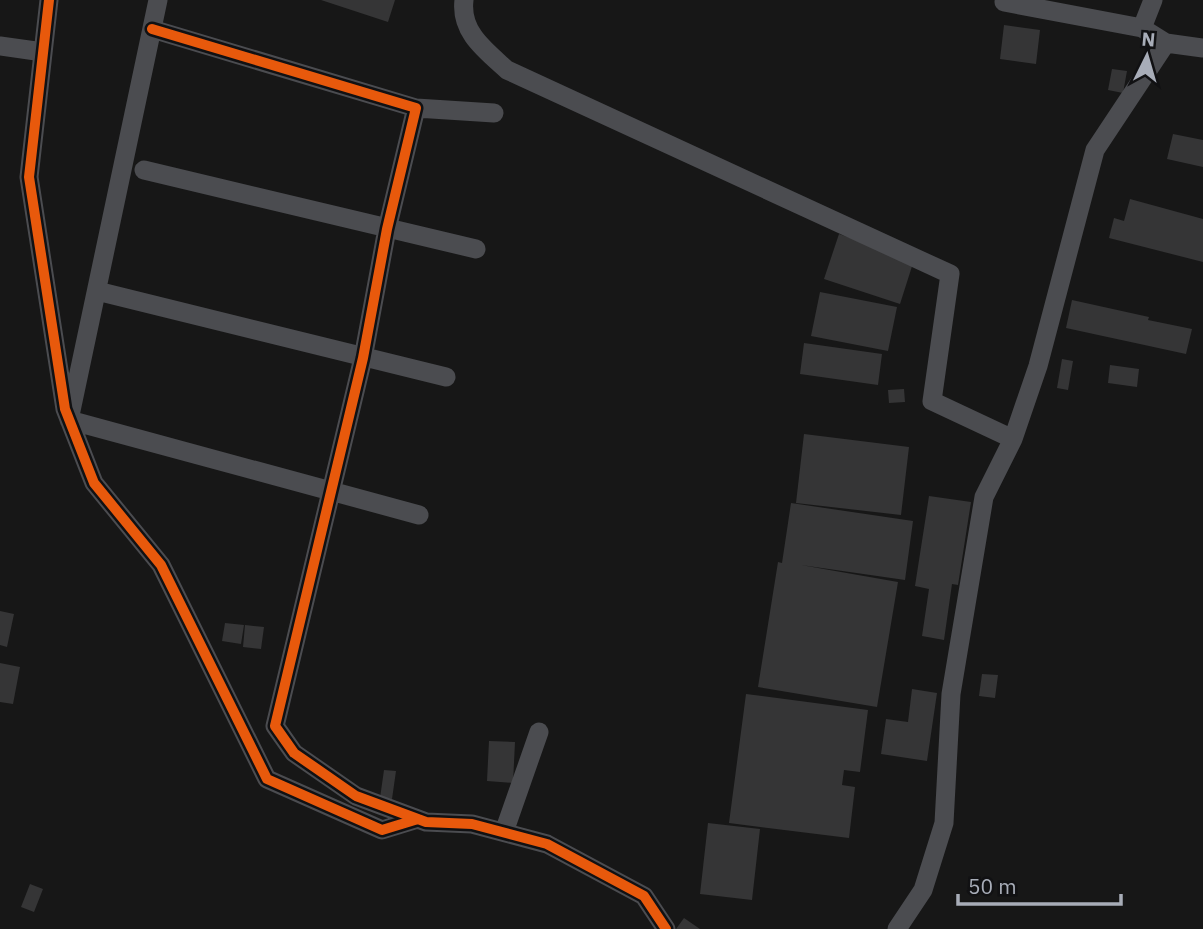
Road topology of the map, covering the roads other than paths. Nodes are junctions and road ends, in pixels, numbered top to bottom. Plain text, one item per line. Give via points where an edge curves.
1 (49, 0) edge
2 (159, 0) edge
3 (464, 0) edge
4 (1153, 0) edge
5 (1004, 2) dead end
6 (1088, 9) edge
7 (1142, 28) junction
8 (152, 29) junction
9 (1166, 43) junction
10 (0, 46) edge
11 (1203, 48) edge
12 (43, 52) junction
13 (416, 108) junction
14 (494, 113) dead end
15 (144, 170) dead end
16 (387, 229) junction
17 (476, 249) dead end
18 (97, 291) junction
19 (363, 358) junction
20 (446, 377) dead end
21 (69, 420) junction
22 (1013, 439) junction
23 (331, 491) junction
24 (419, 515) dead end
25 (539, 732) dead end
26 (418, 819) junction
27 (504, 832) junction
28 (666, 929) edge
29 (897, 929) edge

1 - 12 street
2 - 8 street
3 - 22 street via 462,14 475,42 507,70 950,274 932,401
4 - 7 street
5 - 6 street
6 - 7 street
7 - 9 street
8 - 13 street
8 - 18 street
9 - 11 street
9 - 22 street via 1095,150 1038,366
10 - 12 street
12 - 21 street via 29,177
13 - 14 street
13 - 16 street
15 - 16 street
16 - 17 street
16 - 19 street
18 - 19 street
18 - 21 street
19 - 20 street
19 - 23 street
21 - 23 street
21 - 26 street via 94,483 161,565 267,779 382,830
22 - 29 street via 984,497 951,694 944,823 923,890
23 - 24 street
23 - 26 street via 275,726 294,753 356,796
25 - 27 street
26 - 27 street
27 - 28 street via 547,844 644,896

